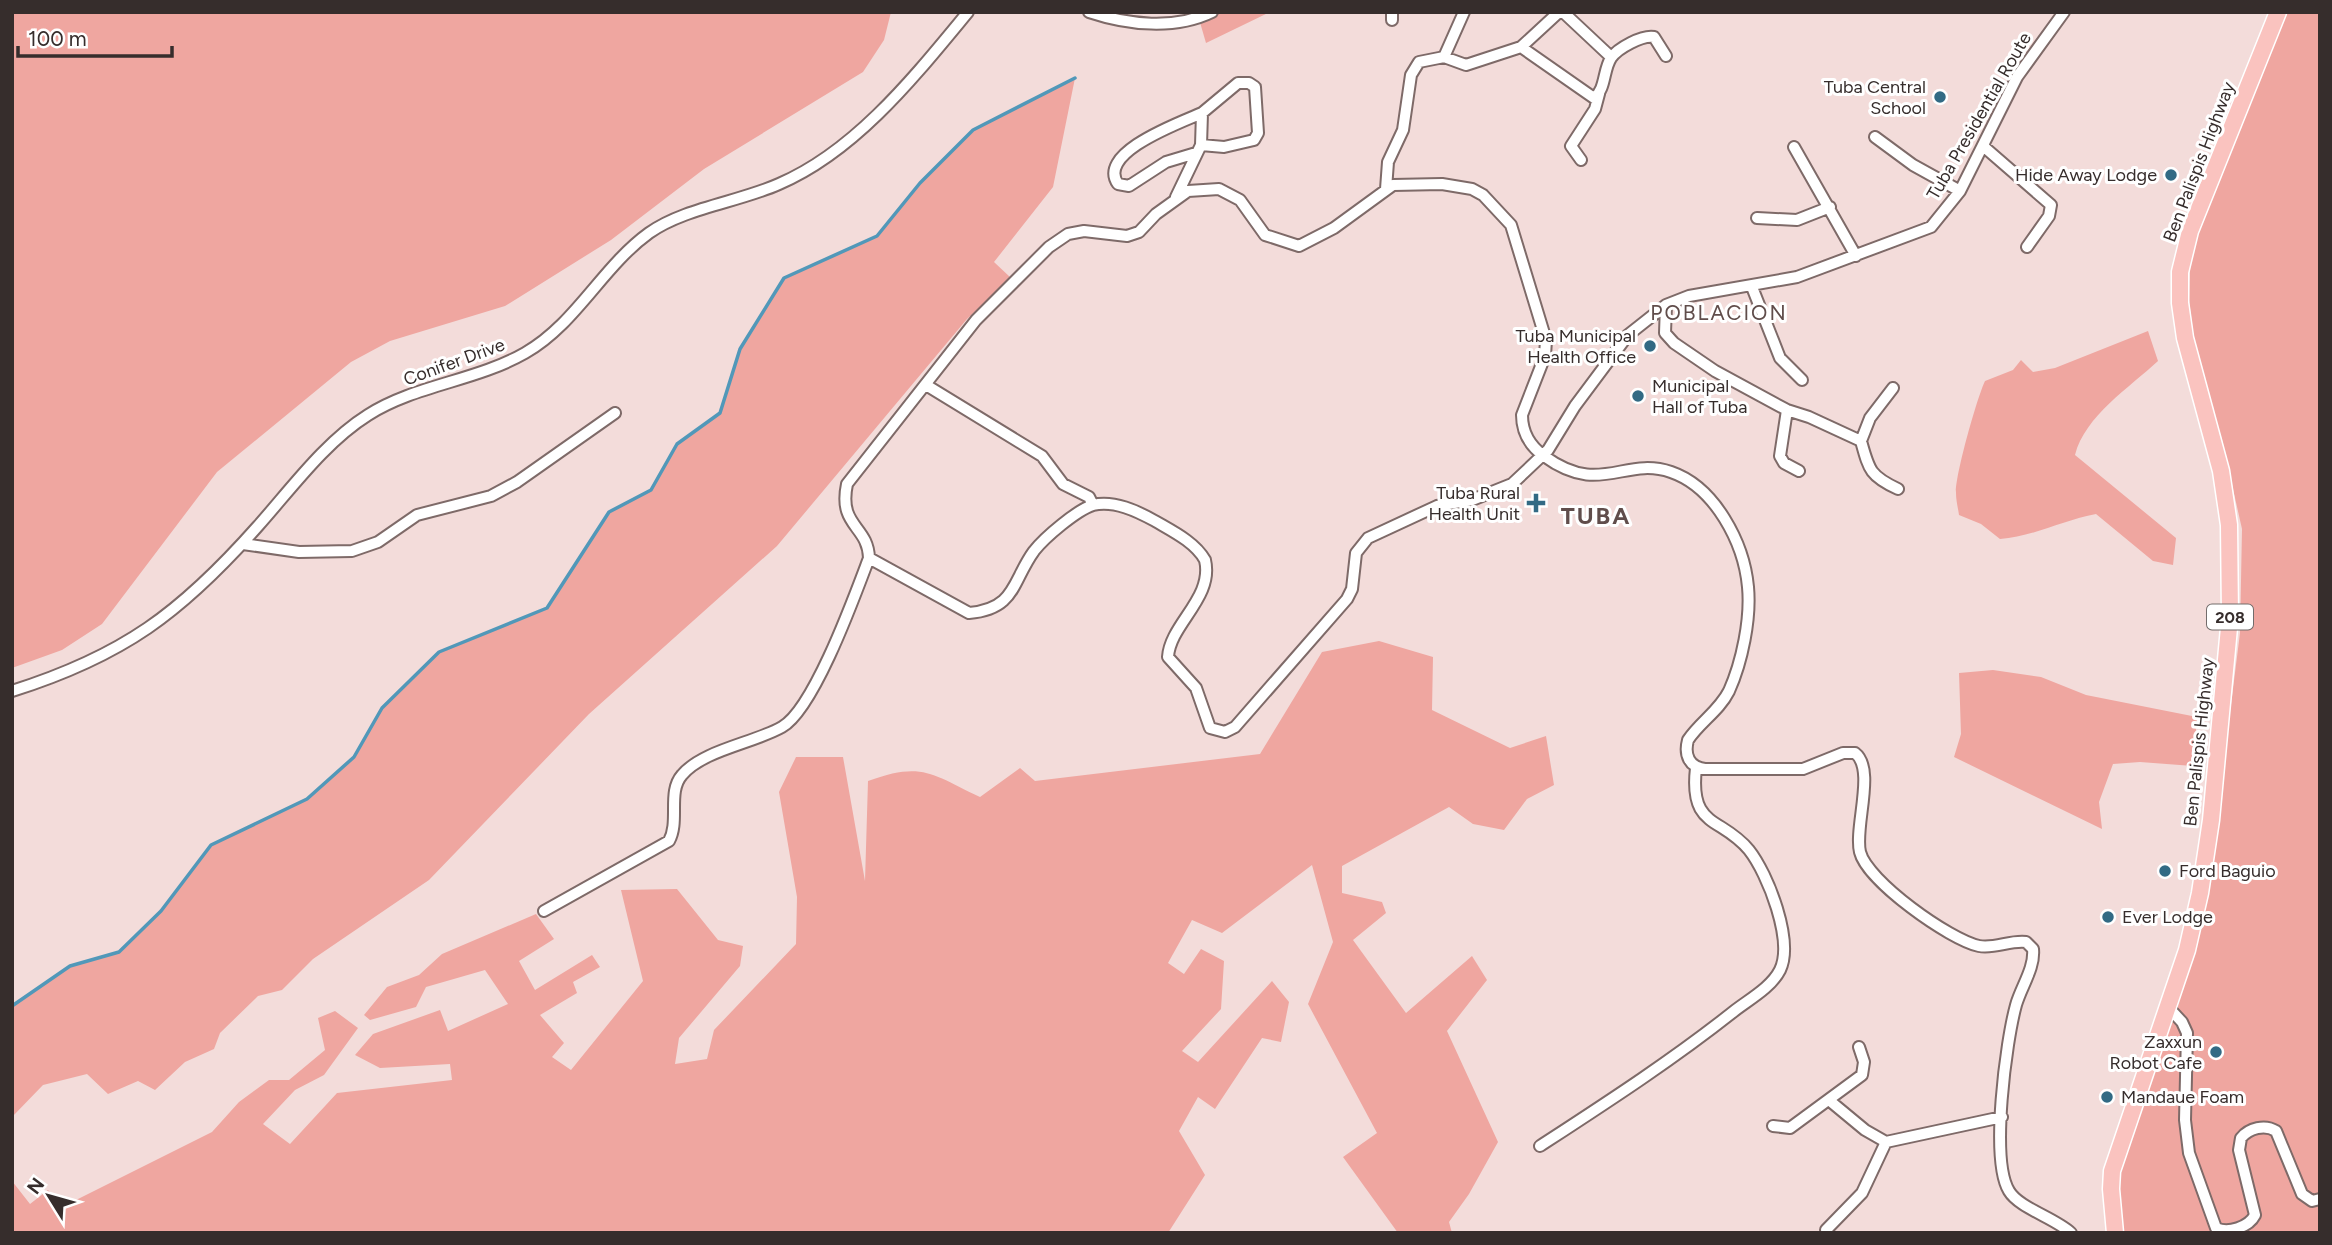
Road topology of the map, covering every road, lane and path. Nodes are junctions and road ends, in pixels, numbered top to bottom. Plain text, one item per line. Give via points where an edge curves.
1 (968, 12) edge
2 (1089, 12) edge
3 (1212, 12) edge
4 (1464, 12) edge
5 (1561, 12) edge
6 (2064, 12) edge
7 (2278, 12) edge
8 (1521, 47) junction
9 (1666, 56) dead end
10 (1444, 57) junction
11 (1611, 57) junction
12 (1599, 94) junction
13 (1202, 113) junction
14 (1875, 137) dead end
15 (1983, 146) junction
16 (1794, 147) dead end
17 (1199, 149) junction
18 (1581, 160) dead end
19 (1386, 189) junction
20 (1960, 191) junction
21 (1175, 200) junction
22 (1830, 207) junction
23 (1757, 218) dead end
24 (2027, 247) dead end
25 (1856, 256) junction
26 (1752, 287) junction
27 (1666, 305) junction
28 (1802, 380) dead end
29 (926, 385) junction
30 (1893, 388) dead end
31 (1787, 411) junction
32 (615, 413) dead end
33 (1861, 441) junction
34 (1542, 455) junction
35 (1799, 471) dead end
36 (1898, 489) dead end
37 (1093, 505) junction
38 (243, 544) junction
39 (869, 558) junction
40 (12, 691) edge
41 (1696, 768) junction
42 (544, 911) dead end
43 (2168, 1007) junction
44 (1859, 1047) dead end
45 (1830, 1101) junction
46 (2002, 1117) junction
47 (1773, 1126) dead end
48 (1886, 1142) junction
49 (1540, 1146) dead end
50 (2320, 1199) edge
51 (1826, 1230) dead end
52 (2071, 1233) edge
53 (2115, 1233) edge

1 - 38 street, Conifer Drive via 838,152 779,185 651,231 547,340 523,354 368,415 306,472
2 - 3 street via 1123,21 1181,24
4 - 10 street
5 - 8 street
5 - 11 street
6 - 15 street, Tuba Presidential Route via 2017,77
7 - 43 main road, Ben Palispis Highway / 208 via 2189,231 2180,272 2185,338 2221,471 2229,525 2230,618 2200,894
8 - 10 street via 1466,65
8 - 12 street via 1591,98
9 - 11 street via 1659,41 1648,36
10 - 19 street via 1419,62 1413,70 1403,130 1388,162
11 - 12 street
12 - 18 street via 1595,109 1571,146
13 - 17 street
13 - 17 street via 1238,83 1250,83 1257,92 1258,133 1254,140
13 - 17 street via 1161,131 1121,157 1113,176 1118,184 1129,186 1166,162
14 - 20 street
15 - 20 street, Tuba Presidential Route
15 - 24 street via 2051,205 2049,216
16 - 22 street
17 - 21 street
19 - 21 street via 1334,228 1299,246 1265,235 1230,193 1203,189 1188,191
19 - 34 street via 1418,184 1472,189 1494,203 1511,225 1546,340 1545,356 1522,415 1526,435
20 - 25 street, Tuba Presidential Route via 1931,227
21 - 29 street via 1139,232 1127,236 1084,231 1060,238 976,320
22 - 23 street via 1797,220
22 - 25 street
25 - 26 street, Tuba Presidential Route
26 - 27 street, Tuba Presidential Route
26 - 28 street via 1780,358
27 - 31 street via 1665,333 1674,343
27 - 34 street, Tuba Presidential Route via 1628,335
29 - 37 street via 1042,456 1063,484 1089,497
29 - 39 street via 847,484 847,514 869,545
30 - 33 street via 1870,418
31 - 33 street
31 - 35 street via 1780,456
32 - 38 street via 499,492 417,515 378,541 352,551 299,552
33 - 36 street via 1870,472
34 - 37 street, Tuba Presidential Route via 1503,489 1437,506 1368,538 1356,553 1347,599 1249,712 1225,732 1210,728 1196,688 1168,657 1205,579 1202,554 1141,513 1124,506
34 - 41 street via 1566,471 1589,476 1652,470 1675,473 1709,498 1737,543 1749,588 1740,659 1722,703 1688,740 1686,754
37 - 39 street via 1045,539 1016,587 991,610 969,612
38 - 40 street, Conifer Drive via 154,626 117,650
39 - 42 street via 823,672 785,726 687,770 677,783 669,841
41 - 46 street via 1803,769 1843,753 1855,753 1863,765 1860,852 1874,875 1928,921 1965,942 1992,947 2021,941 2030,945 2033,960 2005,1053
41 - 49 street via 1695,790 1702,813 1749,850 1777,910 1783,930 1781,968 1769,984 1689,1046
43 - 50 street via 2187,1033 2189,1153 2216,1228 2245,1226 2255,1215 2239,1150 2241,1138 2254,1129 2276,1131 2302,1194
43 - 53 main road, Ben Palispis Highway / 208 via 2112,1171
44 - 45 street via 1862,1075
45 - 47 street via 1790,1128
45 - 48 street
46 - 48 street
46 - 52 street via 2001,1156 2009,1192
48 - 51 street via 1863,1193

